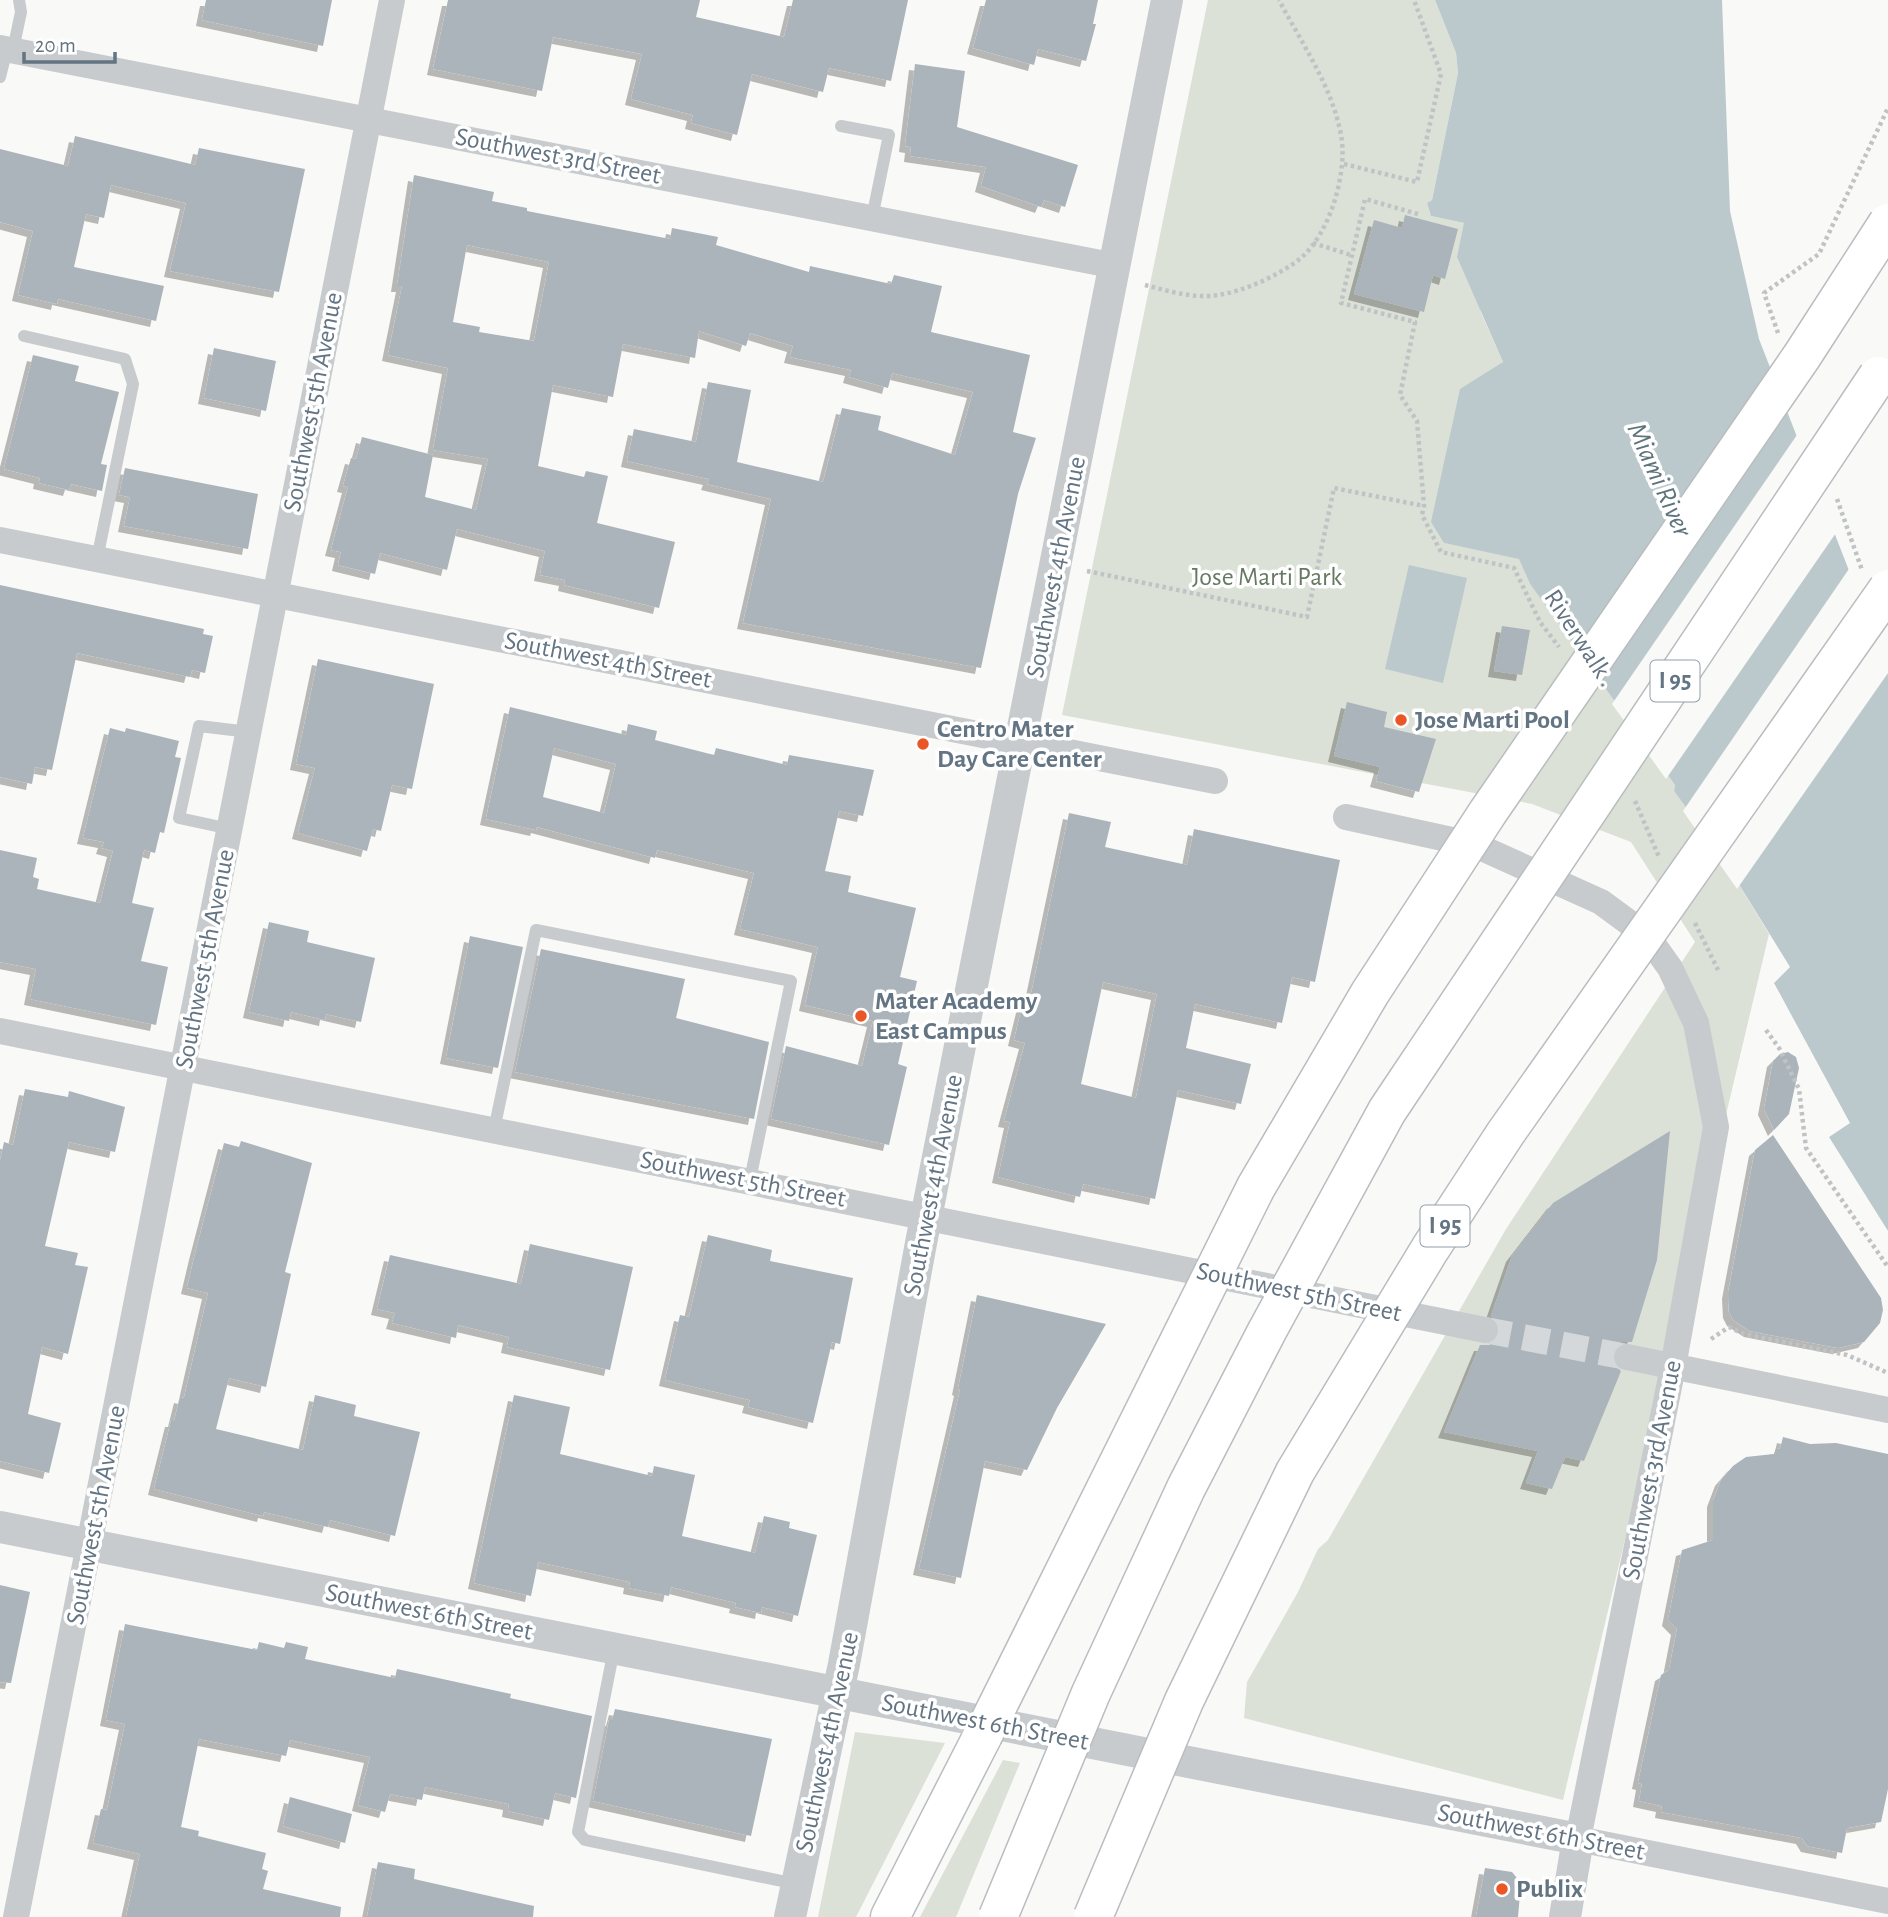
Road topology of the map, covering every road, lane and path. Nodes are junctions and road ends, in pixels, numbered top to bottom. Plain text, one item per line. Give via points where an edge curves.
1 (19, 0) edge
2 (392, 0) edge
3 (1167, 0) edge
4 (1279, 0) edge
5 (1414, 0) edge
6 (6, 49) edge
7 (0, 77) edge
8 (368, 119) junction
9 (841, 126) dead end
10 (1343, 164) junction
11 (1418, 214) dead end
12 (872, 218) junction
13 (1888, 223) edge
14 (1313, 243) junction
15 (1351, 255) junction
16 (1115, 266) junction
17 (1145, 285) dead end
18 (24, 336) dead end
19 (1885, 368) edge
20 (1424, 506) junction
21 (0, 540) edge
22 (97, 559) junction
23 (1087, 571) dead end
24 (1888, 589) edge
25 (275, 594) junction
26 (1563, 652) dead end
27 (249, 732) junction
28 (1021, 742) junction
29 (1215, 781) dead end
30 (1631, 790) dead end
31 (1346, 817) dead end
32 (230, 829) junction
33 (1661, 861) dead end
34 (1692, 918) dead end
35 (1718, 970) dead end
36 (1766, 1030) dead end
37 (0, 1031) edge
38 (184, 1067) junction
39 (494, 1130) junction
40 (750, 1180) junction
41 (927, 1216) junction
42 (1888, 1267) edge
43 (1485, 1330) tunnel mouth
44 (1711, 1339) dead end
45 (1627, 1357) tunnel mouth
46 (1673, 1367) junction
47 (1888, 1373) edge
48 (1888, 1410) edge
49 (0, 1527) edge
50 (90, 1545) junction
51 (614, 1649) junction
52 (838, 1692) junction
53 (1578, 1839) junction
54 (797, 1884) junction
55 (1888, 1901) edge
56 (16, 1917) edge
57 (790, 1917) edge
58 (890, 1917) edge
59 (998, 1917) edge
60 (1093, 1917) edge
61 (1565, 1917) edge

1 - 6 lane via 21,12
2 - 8 street, Southwest 5th Avenue
3 - 16 street, Southwest 4th Avenue
4 - 10 path via 1323,80 1341,134
5 - 10 path via 1441,74 1417,182
6 - 7 lane
6 - 8 street, Southwest 3rd Street
8 - 12 street, Southwest 3rd Street
8 - 25 street, Southwest 5th Avenue
9 - 12 lane via 890,135
10 - 14 path via 1334,202
11 - 15 path, Riverwalk . via 1365,199
12 - 16 street, Southwest 3rd Street
13 - 58 highway, bridge via 1802,356 1488,812 1363,1005 1256,1187
14 - 15 path
14 - 17 path via 1301,257 1275,273 1220,295 1193,295
15 - 20 path, Riverwalk . via 1341,303 1415,322 1400,395 1417,421
16 - 28 street, Southwest 4th Avenue
18 - 22 lane via 125,359 130,369 133,384
19 - 59 highway, I 95, bridge via 1387,1111 1186,1488 1091,1693
20 - 23 path via 1334,488 1307,617
20 - 26 path, Riverwalk . via 1422,515 1441,552 1514,568 1540,622
21 - 22 street, Southwest 4th Street
22 - 25 street, Southwest 4th Street
24 - 60 highway, I 95, bridge via 1506,1133 1430,1248 1302,1461 1184,1701
25 - 27 street, Southwest 5th Avenue
25 - 28 street, Southwest 4th Street
27 - 32 street, Southwest 5th Avenue
27 - 32 lane via 199,726 179,818
28 - 29 street, Southwest 4th Street
28 - 41 street, Southwest 4th Avenue
30 - 33 path
31 - 46 street, Southwest 3rd Avenue via 1475,845 1601,902 1635,927 1670,968 1696,1023 1716,1127
32 - 38 street, Southwest 5th Avenue
34 - 35 path
36 - 42 path via 1799,1089 1806,1148
37 - 38 street, Southwest 5th Street
38 - 39 street, Southwest 5th Street
38 - 50 street, Southwest 5th Avenue
39 - 40 street, Southwest 5th Street
39 - 40 lane via 536,930 791,981
40 - 41 street, Southwest 5th Street
41 - 43 street, Southwest 5th Street
41 - 52 street, Southwest 4th Avenue
44 - 47 path via 1730,1327 1744,1334 1847,1355
45 - 46 street
46 - 48 street
46 - 53 street, Southwest 3rd Avenue
49 - 50 street, Southwest 6th Street
50 - 51 street, Southwest 6th Street
50 - 56 street, Southwest 5th Avenue
51 - 52 street, Southwest 6th Street
51 - 54 lane via 581,1837
52 - 53 street, Southwest 6th Street
52 - 54 street, Southwest 4th Avenue
53 - 55 street, Southwest 6th Street
53 - 61 street, Southwest 3rd Avenue
54 - 57 street, Southwest 4th Avenue

